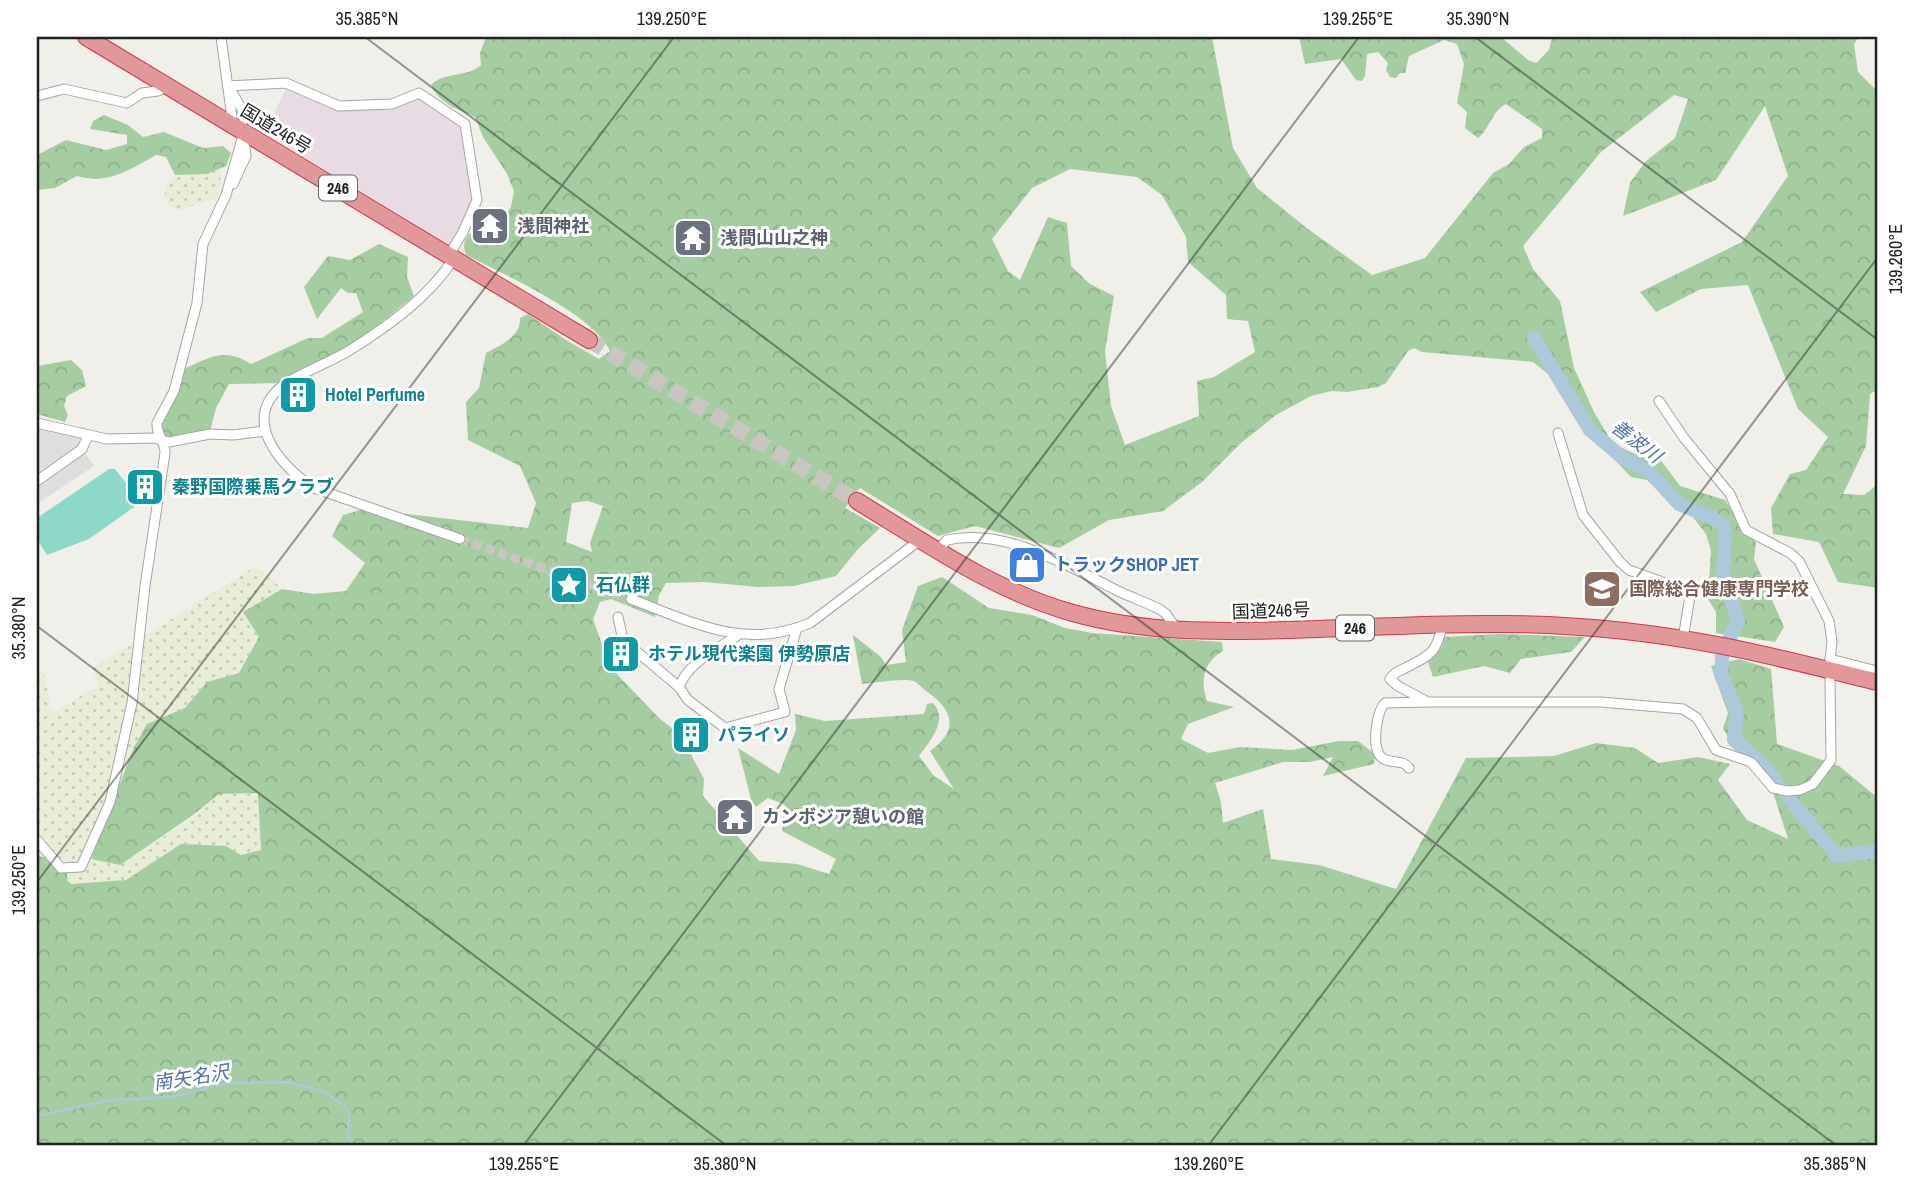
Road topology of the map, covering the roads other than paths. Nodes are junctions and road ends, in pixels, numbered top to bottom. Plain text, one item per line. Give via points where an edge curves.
1 (86, 37) edge
2 (221, 37) edge
3 (168, 86) junction
4 (228, 86) junction
5 (37, 96) edge
6 (242, 131) junction
7 (227, 191) junction
8 (451, 256) junction
9 (589, 340) tunnel mouth
10 (1659, 401) dead end
11 (37, 423) edge
12 (265, 432) junction
13 (1558, 433) dead end
14 (88, 436) junction
15 (161, 439) junction
16 (37, 481) edge
17 (857, 501) tunnel mouth
18 (460, 539) tunnel mouth
19 (920, 540) junction
20 (937, 551) junction
21 (631, 599) tunnel mouth
22 (618, 617) dead end
23 (1442, 625) junction
24 (797, 628) junction
25 (1178, 631) junction
26 (738, 635) junction
27 (1683, 639) junction
28 (1828, 667) junction
29 (1877, 682) edge
30 (679, 687) junction
31 (1428, 702) junction
32 (1409, 768) dead end
33 (37, 840) edge

1 - 3 highway, 国道246号 / 246
2 - 4 street
3 - 5 street via 127,103 64,89
3 - 6 highway, 国道246号 / 246
4 - 6 street
4 - 8 street via 286,83 339,106 392,104 419,93 465,124 477,200
6 - 7 street
6 - 7 street via 246,156
6 - 8 highway, 国道246号 / 246
7 - 15 street via 203,244 189,341 174,391 157,423
8 - 9 highway, 国道246号 / 246
8 - 12 street via 434,286 374,334 280,389 264,413
10 - 28 street via 1730,494 1746,530 1799,561 1825,617
11 - 14 street
12 - 15 street via 209,434 169,442
12 - 18 street via 281,459 314,488
13 - 27 street via 1583,515 1620,562 1690,596
14 - 15 street
14 - 16 street via 82,449
15 - 33 street via 164,463 132,703 110,802 81,867 61,868
17 - 19 highway, 国道246号 / 246
19 - 20 highway, 国道246号 / 246
19 - 24 street via 823,614
20 - 25 highway, 国道246号 / 246 via 1036,601 1124,625
20 - 25 street via 947,540 969,538 989,538 1032,550 1161,610
21 - 26 street
22 - 30 street via 623,640
23 - 25 highway, 国道246号 / 246
23 - 27 highway, 国道246号 / 246 via 1551,625
23 - 31 street via 1436,649 1390,679
24 - 26 street
24 - 30 street via 780,683 786,712 725,728 688,700
26 - 30 street via 694,665
27 - 28 highway, 国道246号 / 246
28 - 29 highway, 国道246号 / 246
28 - 31 street via 1831,760 1813,784 1800,790 1773,788 1751,762 1712,747 1697,718 1683,709 1600,702
31 - 32 street via 1385,703 1378,713 1379,755

